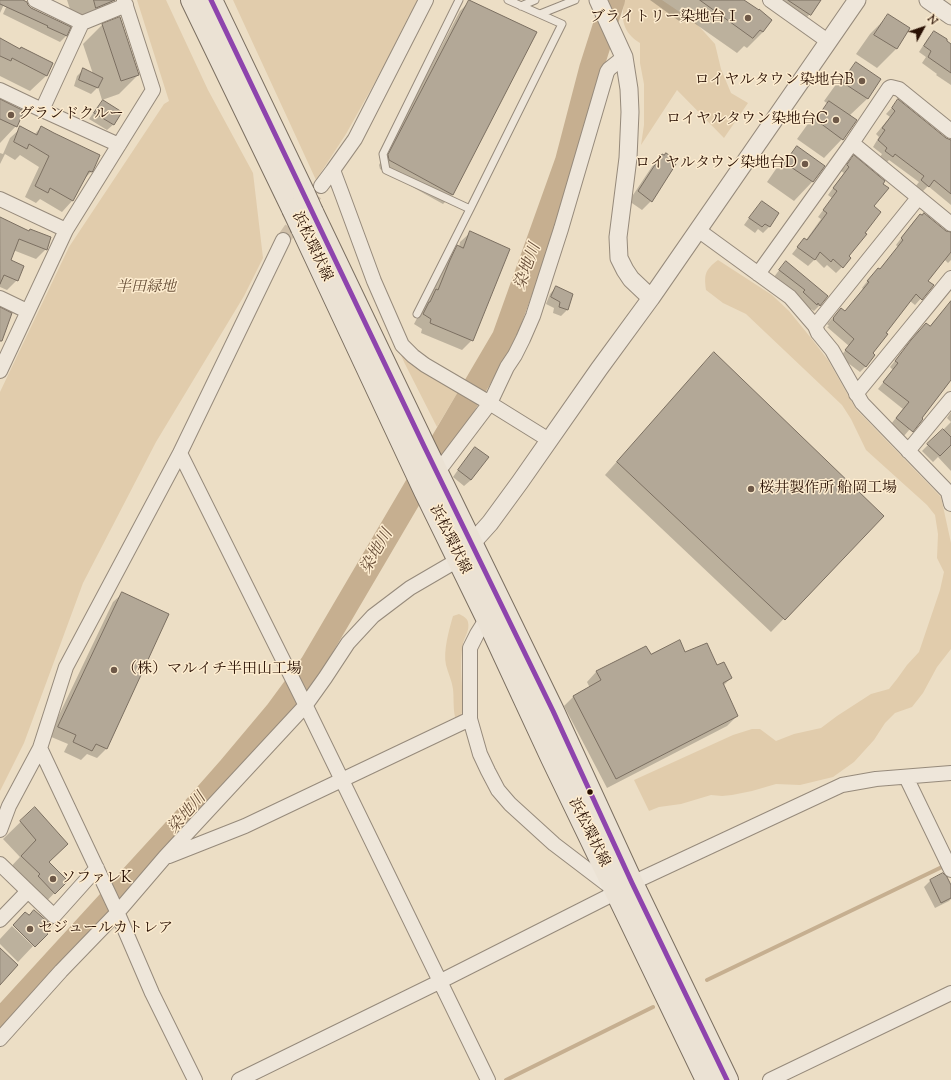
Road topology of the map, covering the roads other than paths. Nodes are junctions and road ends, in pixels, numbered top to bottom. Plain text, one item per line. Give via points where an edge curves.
1 (35, 0) edge
2 (192, 0) edge
3 (211, 0) edge
4 (426, 0) edge
5 (459, 0) edge
6 (508, 0) edge
7 (535, 0) edge
8 (575, 0) edge
9 (598, 0) edge
10 (770, 0) edge
11 (857, 0) edge
12 (928, 0) edge
13 (125, 2) edge
14 (521, 6) junction
15 (540, 14) junction
16 (951, 16) edge
17 (82, 23) junction
18 (829, 42) junction
19 (624, 57) junction
20 (0, 90) edge
21 (42, 110) junction
22 (951, 131) edge
23 (852, 143) junction
24 (119, 145) junction
25 (333, 170) junction
26 (918, 198) junction
27 (0, 199) edge
28 (306, 206) junction
29 (470, 209) junction
30 (951, 224) edge
31 (66, 230) junction
32 (698, 230) junction
33 (283, 240) tunnel mouth
34 (758, 274) junction
35 (951, 278) edge
36 (0, 298) edge
37 (651, 298) junction
38 (28, 311) junction
39 (417, 314) dead end
40 (815, 326) junction
41 (0, 371) edge
42 (856, 394) junction
43 (951, 399) edge
44 (486, 401) junction
45 (549, 440) junction
46 (908, 451) junction
47 (180, 453) junction
48 (437, 473) junction
49 (950, 495) edge
50 (472, 543) junction
51 (458, 560) junction
52 (487, 618) junction
53 (303, 702) junction
54 (470, 719) junction
55 (40, 748) junction
56 (951, 773) edge
57 (906, 777) junction
58 (341, 780) junction
59 (0, 830) edge
60 (165, 857) junction
61 (0, 864) edge
62 (951, 870) edge
63 (100, 874) junction
64 (625, 888) junction
65 (28, 891) junction
66 (116, 910) junction
67 (0, 920) edge
68 (439, 982) junction
69 (951, 993) edge
70 (0, 1039) edge
71 (195, 1080) edge
72 (239, 1080) edge
73 (488, 1080) edge
74 (707, 1080) edge
75 (727, 1080) edge
76 (770, 1080) edge

1 - 17 street
2 - 28 main road, 浜松環状線
3 - 28 main road, 浜松環状線
4 - 25 street via 355,139
5 - 29 lane via 383,154 386,170
6 - 14 lane
7 - 14 lane
8 - 15 lane
9 - 19 street
10 - 18 street
11 - 18 street
12 - 16 street
13 - 17 street
13 - 24 street via 153,90
14 - 15 lane
15 - 29 lane via 562,24
17 - 21 street
18 - 32 street
19 - 37 street via 630,88 630,112 618,250 619,258 628,275
19 - 44 street via 607,72 533,316 515,354
20 - 21 street
21 - 24 street
22 - 23 street via 899,89 891,87
23 - 26 street
23 - 34 street
24 - 31 street
25 - 28 street
25 - 44 street via 374,281 402,345 416,359
26 - 30 street
26 - 40 street
27 - 31 street
28 - 48 main road, 浜松環状線
28 - 51 main road, 浜松環状線 via 413,465
29 - 39 lane
31 - 38 street
32 - 34 street
32 - 37 street
33 - 47 street
34 - 40 street via 787,295
35 - 42 street
36 - 38 street
37 - 45 street
38 - 41 street
40 - 42 street via 839,360
42 - 46 street
43 - 46 street
44 - 45 street
44 - 48 street
45 - 50 street via 494,517
46 - 49 street
47 - 53 street
47 - 55 street via 66,667
48 - 50 main road, 浜松環状線
50 - 51 street
50 - 64 main road, 浜松環状線 via 553,711
51 - 52 main road, 浜松環状線
51 - 53 street via 410,588 373,616 348,643 325,678
52 - 54 street via 470,648
52 - 64 main road, 浜松環状線 via 548,751
53 - 58 street
53 - 60 street
54 - 58 street
54 - 64 street via 483,759 498,790 506,799 554,844
55 - 59 street via 9,806
55 - 63 street
56 - 57 street
57 - 62 street
57 - 64 street via 876,779 842,786
58 - 60 street via 245,826
58 - 68 street
60 - 66 street
61 - 65 street
63 - 65 street via 54,916
63 - 66 street
64 - 68 street
64 - 74 main road, 浜松環状線
64 - 75 main road, 浜松環状線
65 - 67 street
66 - 70 street
66 - 71 street via 152,993
68 - 72 street
68 - 73 street
69 - 76 street

